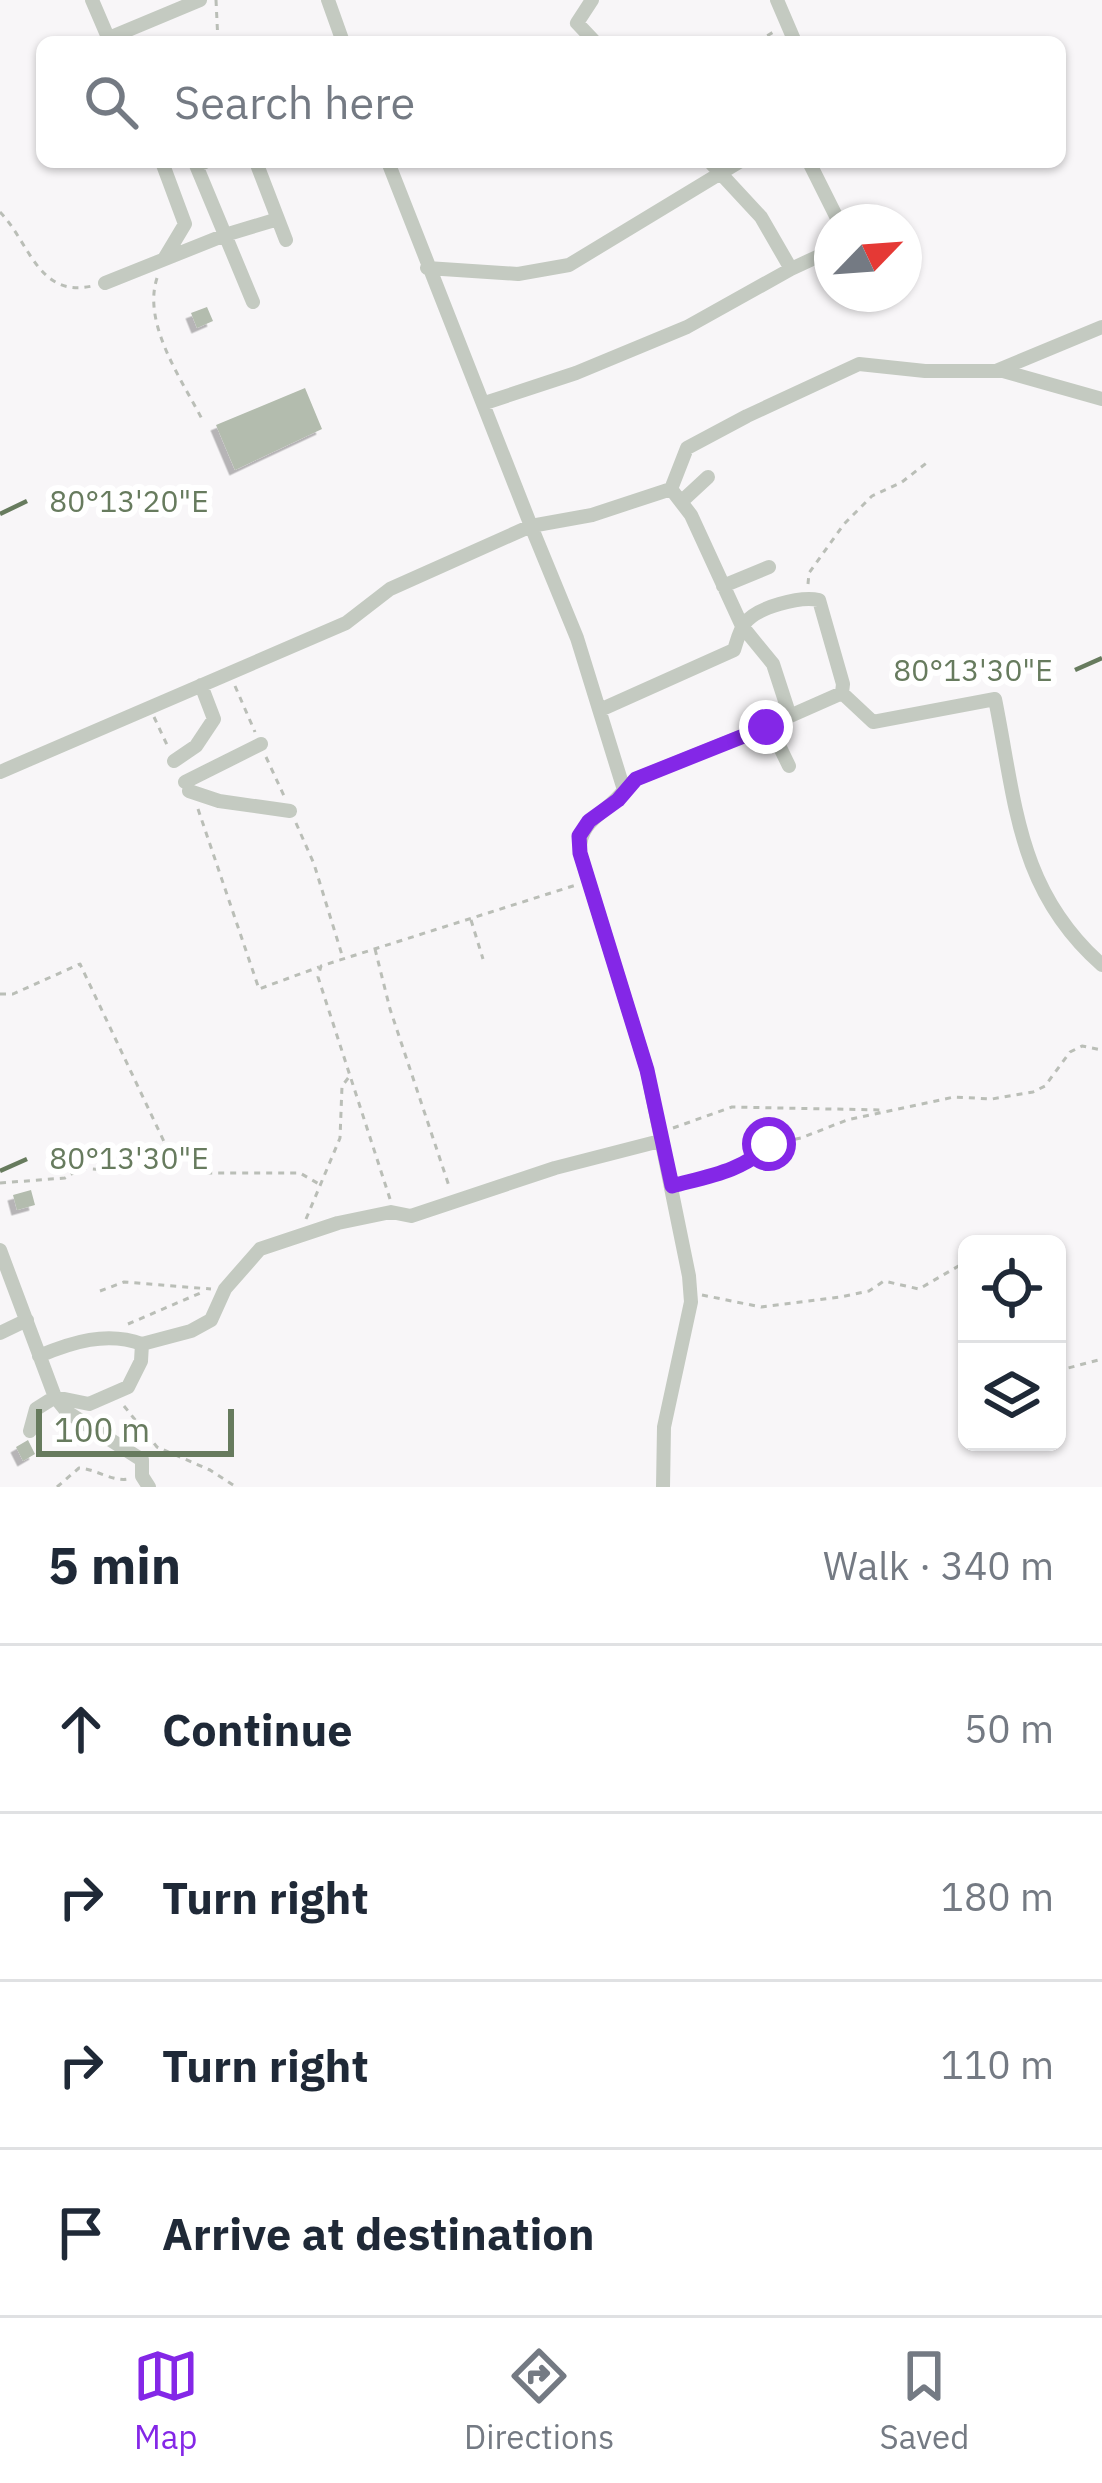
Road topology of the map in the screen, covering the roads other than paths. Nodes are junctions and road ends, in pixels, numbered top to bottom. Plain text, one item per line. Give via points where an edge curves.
1 (92, 0) edge
2 (200, 0) edge
3 (328, 0) edge
4 (592, 0) edge
5 (777, 0) edge
6 (107, 36) edge
7 (118, 36) edge
8 (342, 36) edge
9 (589, 36) edge
10 (792, 36) edge
11 (164, 168) edge
12 (197, 168) edge
13 (258, 168) edge
14 (390, 168) edge
15 (716, 168) edge
16 (812, 168) edge
17 (829, 204) edge
18 (278, 219) junction
19 (225, 235) junction
20 (286, 240) dead end
21 (814, 258) edge
22 (164, 259) junction
23 (427, 268) junction
24 (791, 268) junction
25 (105, 283) road end
26 (253, 302) dead end
27 (1102, 327) edge
28 (995, 371) junction
29 (1102, 399) edge
30 (485, 404) junction
31 (708, 477) dead end
32 (676, 496) junction
33 (531, 526) junction
34 (769, 567) dead end
35 (723, 586) junction
36 (742, 626) junction
37 (201, 685) junction
38 (842, 693) junction
39 (600, 710) junction
40 (766, 727) junction
41 (261, 744) dead end
42 (174, 761) road end
43 (789, 766) dead end
44 (0, 772) edge
45 (624, 790) junction
46 (290, 811) dead end
47 (1102, 965) edge
48 (660, 1141) junction
49 (0, 1250) edge
50 (27, 1320) junction
51 (0, 1333) edge
52 (142, 1343) junction
53 (39, 1356) junction
54 (55, 1397) junction
55 (30, 1431) dead end
56 (146, 1482) edge
57 (663, 1487) edge

1 - 6 street
2 - 7 street
3 - 8 street
4 - 9 street via 577,23
5 - 10 street
11 - 22 street via 185,224
12 - 19 street
13 - 18 street
14 - 23 street
15 - 23 street via 568,265 518,274
15 - 24 street via 761,217
16 - 17 street
18 - 19 street
18 - 20 street
19 - 22 street
19 - 26 street
21 - 24 street
22 - 25 street
23 - 30 street
24 - 30 street via 687,327
27 - 28 street
28 - 29 street
28 - 32 street via 859,364 687,448
30 - 33 street
31 - 32 street
32 - 33 street
32 - 35 street
33 - 37 street via 390,589 346,623
33 - 39 street
34 - 35 street
35 - 36 street
36 - 38 street via 807,597 819,600
36 - 39 street via 734,650
36 - 40 street via 773,664 787,707
37 - 42 street via 214,719
37 - 44 street
38 - 40 street
38 - 47 street via 873,722 995,699 1027,856 1051,910
39 - 45 street
40 - 43 street
40 - 45 street
41 - 46 street via 187,787 219,801
45 - 48 street via 579,836
48 - 52 street via 411,1216 391,1212 260,1249 204,1325
48 - 57 street via 690,1292 664,1427
49 - 50 street
50 - 51 street
50 - 53 street
52 - 53 street via 87,1340
52 - 54 street via 136,1376 116,1395 89,1403
53 - 54 street
54 - 55 street via 36,1409
54 - 56 street via 142,1460

